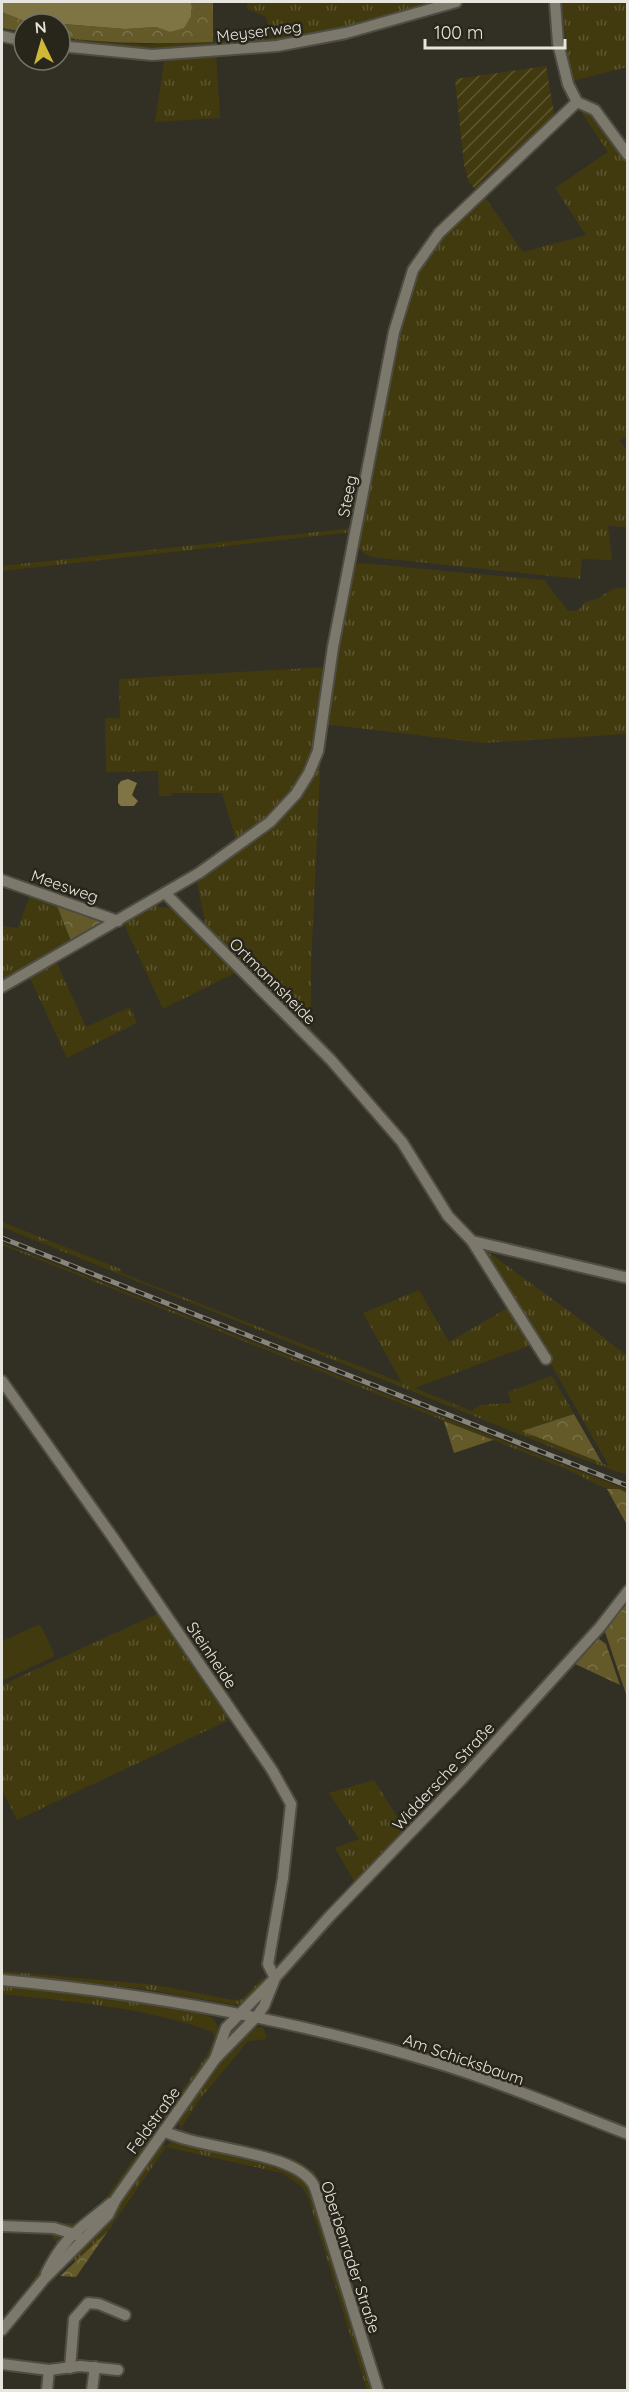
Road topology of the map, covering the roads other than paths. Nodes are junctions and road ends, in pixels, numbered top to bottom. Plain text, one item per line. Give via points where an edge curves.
1 (456, 2) edge
2 (555, 2) edge
3 (72, 47) edge
4 (577, 102) junction
5 (627, 155) edge
6 (2, 880) edge
7 (165, 893) junction
8 (118, 921) junction
9 (2, 987) edge
10 (472, 1241) junction
11 (627, 1278) edge
12 (546, 1359) dead end
13 (2, 1381) edge
14 (627, 1591) edge
15 (275, 1978) junction
16 (2, 1980) edge
17 (241, 2014) junction
18 (257, 2016) junction
19 (215, 2060) junction
20 (164, 2131) junction
21 (627, 2134) edge
22 (116, 2199) junction
23 (2, 2226) edge
24 (74, 2233) junction
25 (84, 2240) junction
26 (44, 2279) junction
27 (125, 2315) dead end
28 (2, 2330) edge
29 (2, 2364) edge
30 (94, 2367) junction
31 (70, 2368) junction
32 (50, 2370) junction
33 (118, 2370) dead end
34 (47, 2391) edge
35 (92, 2391) edge
36 (378, 2391) edge

1 - 3 street, Meyserweg via 346,33 277,46 152,55
2 - 4 street via 558,43 568,84
4 - 5 street via 595,110
4 - 7 street, Steeg via 439,233 413,270 394,332 333,647 318,751 309,773 270,822
6 - 8 street, Meesweg
7 - 8 street
7 - 10 street, Ortmannsheide via 331,1060 402,1142 448,1216
8 - 9 street
10 - 11 street
10 - 12 street, Ortmannsheide
13 - 15 street, Steinheide via 201,1666 291,1804 268,1964
14 - 15 street, Widdersche Straße via 600,1627 470,1771
15 - 17 street, Widdersche Straße
15 - 18 street, Feldstraße
16 - 17 street, Am Schicksbaum via 115,1993
17 - 18 street, Am Schicksbaum
17 - 19 street, Feldstraße via 226,2028
18 - 19 street, Feldstraße
18 - 21 street, Am Schicksbaum via 441,2064
19 - 20 street, Feldstraße
20 - 22 street, Feldstraße
20 - 36 street, Oberbenrader Straße via 190,2141 283,2162 310,2177
22 - 24 street, Feldstraße
22 - 25 street, Feldstraße via 108,2215
23 - 24 street via 54,2228
24 - 25 street
24 - 26 street, Feldstraße via 59,2249
25 - 26 street, Feldstraße
26 - 28 street, Feldstraße
27 - 31 street via 88,2303 75,2319
29 - 32 street
30 - 31 street
30 - 33 street
30 - 35 street
31 - 32 street
32 - 34 street

